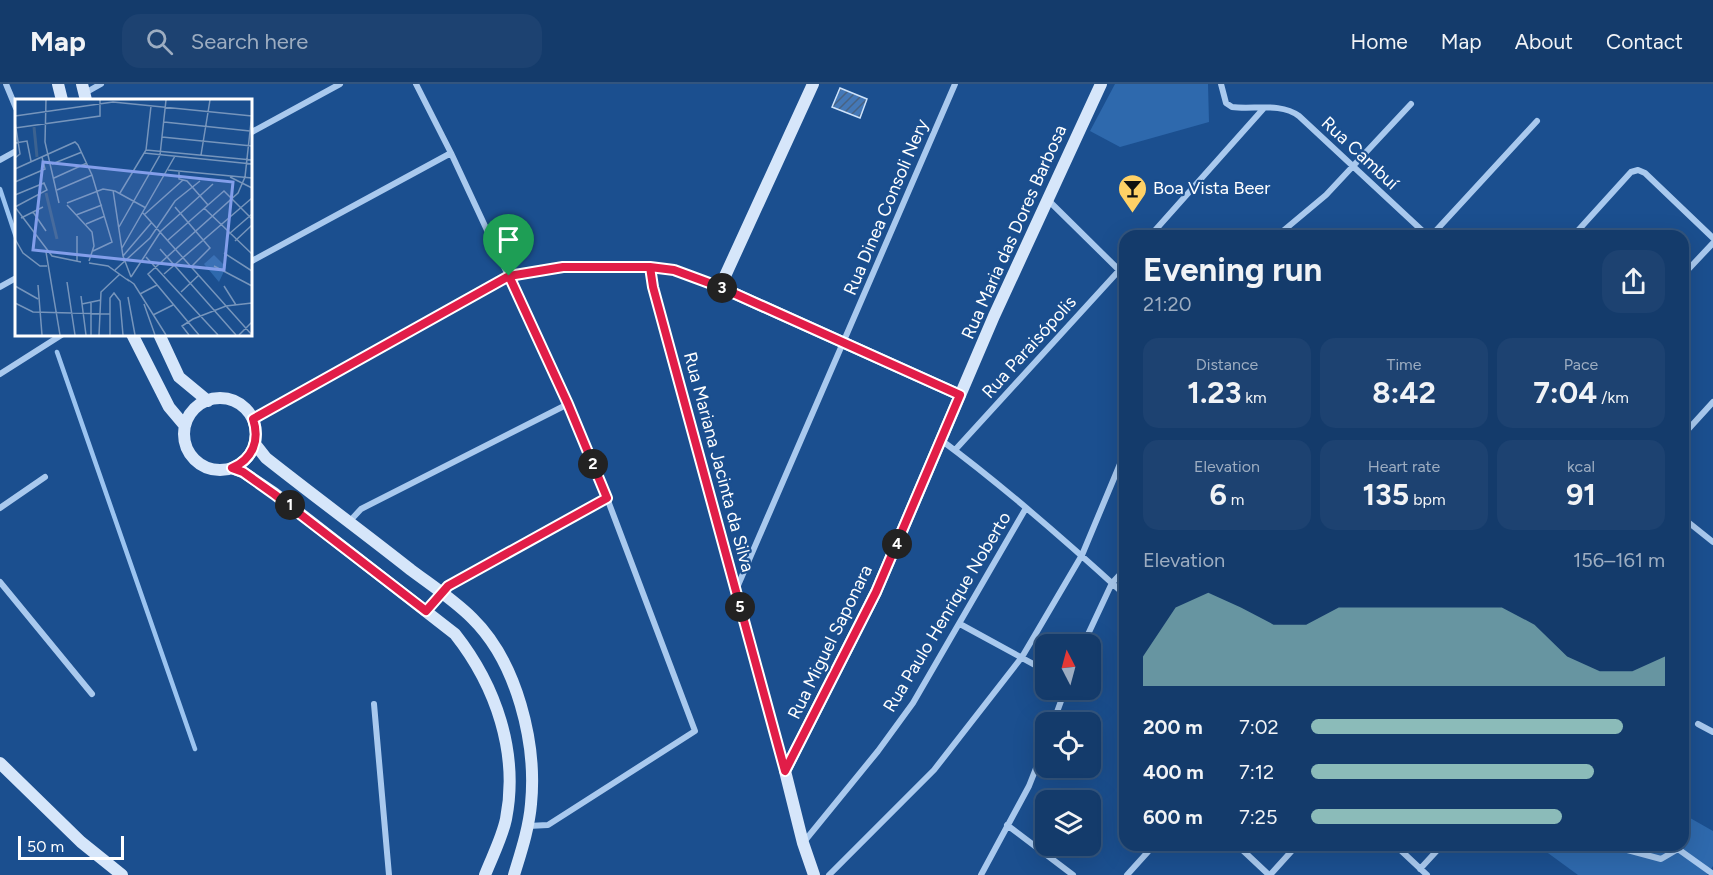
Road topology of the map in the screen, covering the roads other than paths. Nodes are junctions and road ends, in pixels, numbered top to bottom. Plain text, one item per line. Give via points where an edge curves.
1 (6, 84) edge
2 (58, 84) edge
3 (101, 84) edge
4 (339, 84) edge
5 (416, 84) edge
6 (813, 84) edge
7 (955, 84) edge
8 (1101, 84) edge
9 (1221, 84) edge
10 (84, 93) edge
11 (62, 99) edge
12 (1412, 104) dead end
13 (15, 106) edge
14 (1264, 108) junction
15 (1537, 121) dead end
16 (252, 133) edge
17 (15, 152) edge
18 (452, 153) junction
19 (0, 160) edge
20 (1352, 166) junction
21 (1048, 200) junction
22 (1155, 230) edge
23 (1284, 230) edge
24 (1423, 230) edge
25 (1436, 230) edge
26 (1578, 230) edge
27 (1713, 241) edge
28 (252, 261) edge
29 (650, 267) junction
30 (1689, 268) edge
31 (1119, 270) joint
32 (509, 276) junction
33 (15, 279) edge
34 (0, 287) edge
35 (720, 287) junction
36 (60, 336) edge
37 (133, 336) edge
38 (160, 336) edge
39 (844, 341) junction
40 (0, 374) edge
41 (960, 395) junction
42 (208, 400) junction
43 (1713, 402) edge
44 (568, 404) junction
45 (253, 419) junction
46 (185, 426) junction
47 (1689, 428) edge
48 (941, 440) junction
49 (255, 444) junction
50 (955, 450) junction
51 (1119, 466) edge
52 (232, 468) junction
53 (45, 477) dead end
54 (607, 498) junction
55 (0, 508) edge
56 (1026, 508) junction
57 (349, 522) junction
58 (1689, 523) edge
59 (1713, 542) edge
60 (1082, 555) junction
61 (1119, 575) edge
62 (0, 582) edge
63 (1112, 583) junction
64 (1119, 589) edge
65 (736, 590) junction
66 (441, 594) junction
67 (426, 611) junction
68 (960, 624) junction
69 (1087, 634) edge
70 (1022, 657) junction
71 (1035, 665) edge
72 (92, 694) dead end
73 (374, 704) dead end
74 (1698, 724) dead end
75 (1713, 732) edge
76 (0, 763) edge
77 (785, 771) junction
78 (1035, 771) edge
79 (1007, 825) junction
80 (528, 826) junction
81 (803, 843) junction
82 (1149, 851) edge
83 (1243, 851) edge
84 (1291, 851) edge
85 (1401, 851) edge
86 (1437, 851) edge
87 (1631, 851) edge
88 (1675, 851) edge
89 (1681, 851) edge
90 (1420, 869) junction
91 (117, 873) edge
92 (1713, 874) edge
93 (389, 875) edge
94 (485, 875) edge
95 (514, 875) edge
96 (814, 875) edge
97 (829, 875) edge
98 (981, 875) edge
99 (1073, 875) edge
100 (1127, 875) edge
101 (1269, 875) edge
102 (1427, 875) edge

1 - 13 street
2 - 11 main road
3 - 10 street
4 - 16 street
5 - 18 street
6 - 35 main road
7 - 39 street, Rua Dinea Consoli Nery
8 - 21 main road, Rua Maria das Dores Barbosa
9 - 14 street, Rua Cambuí via 1226,103 1232,107
12 - 20 street
14 - 20 street, Rua Cambuí via 1293,112
14 - 22 street
15 - 25 street
17 - 19 street
18 - 28 street
18 - 32 street
20 - 23 street via 1314,207
20 - 24 street, Rua Cambuí
21 - 31 street
21 - 41 main road, Rua Maria das Dores Barbosa
26 - 27 street via 1631,172 1638,170 1646,173
27 - 30 street
29 - 32 street via 563,267
29 - 35 street via 674,270
29 - 65 street, Rua Mariana Jacinta da Silva
31 - 50 street, Rua Paraisópolis
32 - 44 street
32 - 45 street
33 - 34 street
35 - 39 main road
36 - 40 street
37 - 46 main road via 169,407
38 - 42 main road via 179,377
39 - 41 main road
39 - 65 street, Rua Dinea Consoli Nery
41 - 48 main road, Rua Miguel Saponara
42 - 45 main road via 234,401
42 - 46 main road via 193,410
43 - 47 street
44 - 54 street
44 - 57 street via 361,509
45 - 49 main road
46 - 52 main road via 185,443 193,458 207,468
48 - 50 street
48 - 77 main road, Rua Miguel Saponara via 876,592
49 - 52 main road via 247,459
49 - 57 main road via 266,458
50 - 56 street
51 - 60 street
52 - 67 main road via 274,494
53 - 55 street
54 - 66 street via 448,586
54 - 80 street via 695,731 548,825
56 - 60 street
56 - 68 street, Rua Paulo Henrique Noberto
57 - 66 main road
58 - 59 street
60 - 63 street
60 - 70 street
61 - 63 street
62 - 72 street
63 - 64 street
63 - 69 street
65 - 77 street, Rua Mariana Jacinta da Silva
66 - 67 main road
66 - 80 main road via 472,617 487,637 519,699 532,763
67 - 94 main road via 468,650 489,687 503,726 509,764 506,822
68 - 70 street
68 - 81 street, Rua Paulo Henrique Noberto via 913,703
70 - 71 street
70 - 97 street via 934,770
73 - 93 street
74 - 75 street
76 - 91 main road
77 - 81 main road, Rua Mariana Jacinta da Silva
78 - 79 street
79 - 98 street
79 - 99 street
80 - 95 main road
81 - 96 main road, Rua Mariana Jacinta da Silva
82 - 100 street
83 - 101 street
84 - 101 street
85 - 90 street
86 - 90 street
87 - 88 street via 1661,859
89 - 92 street
90 - 102 street

